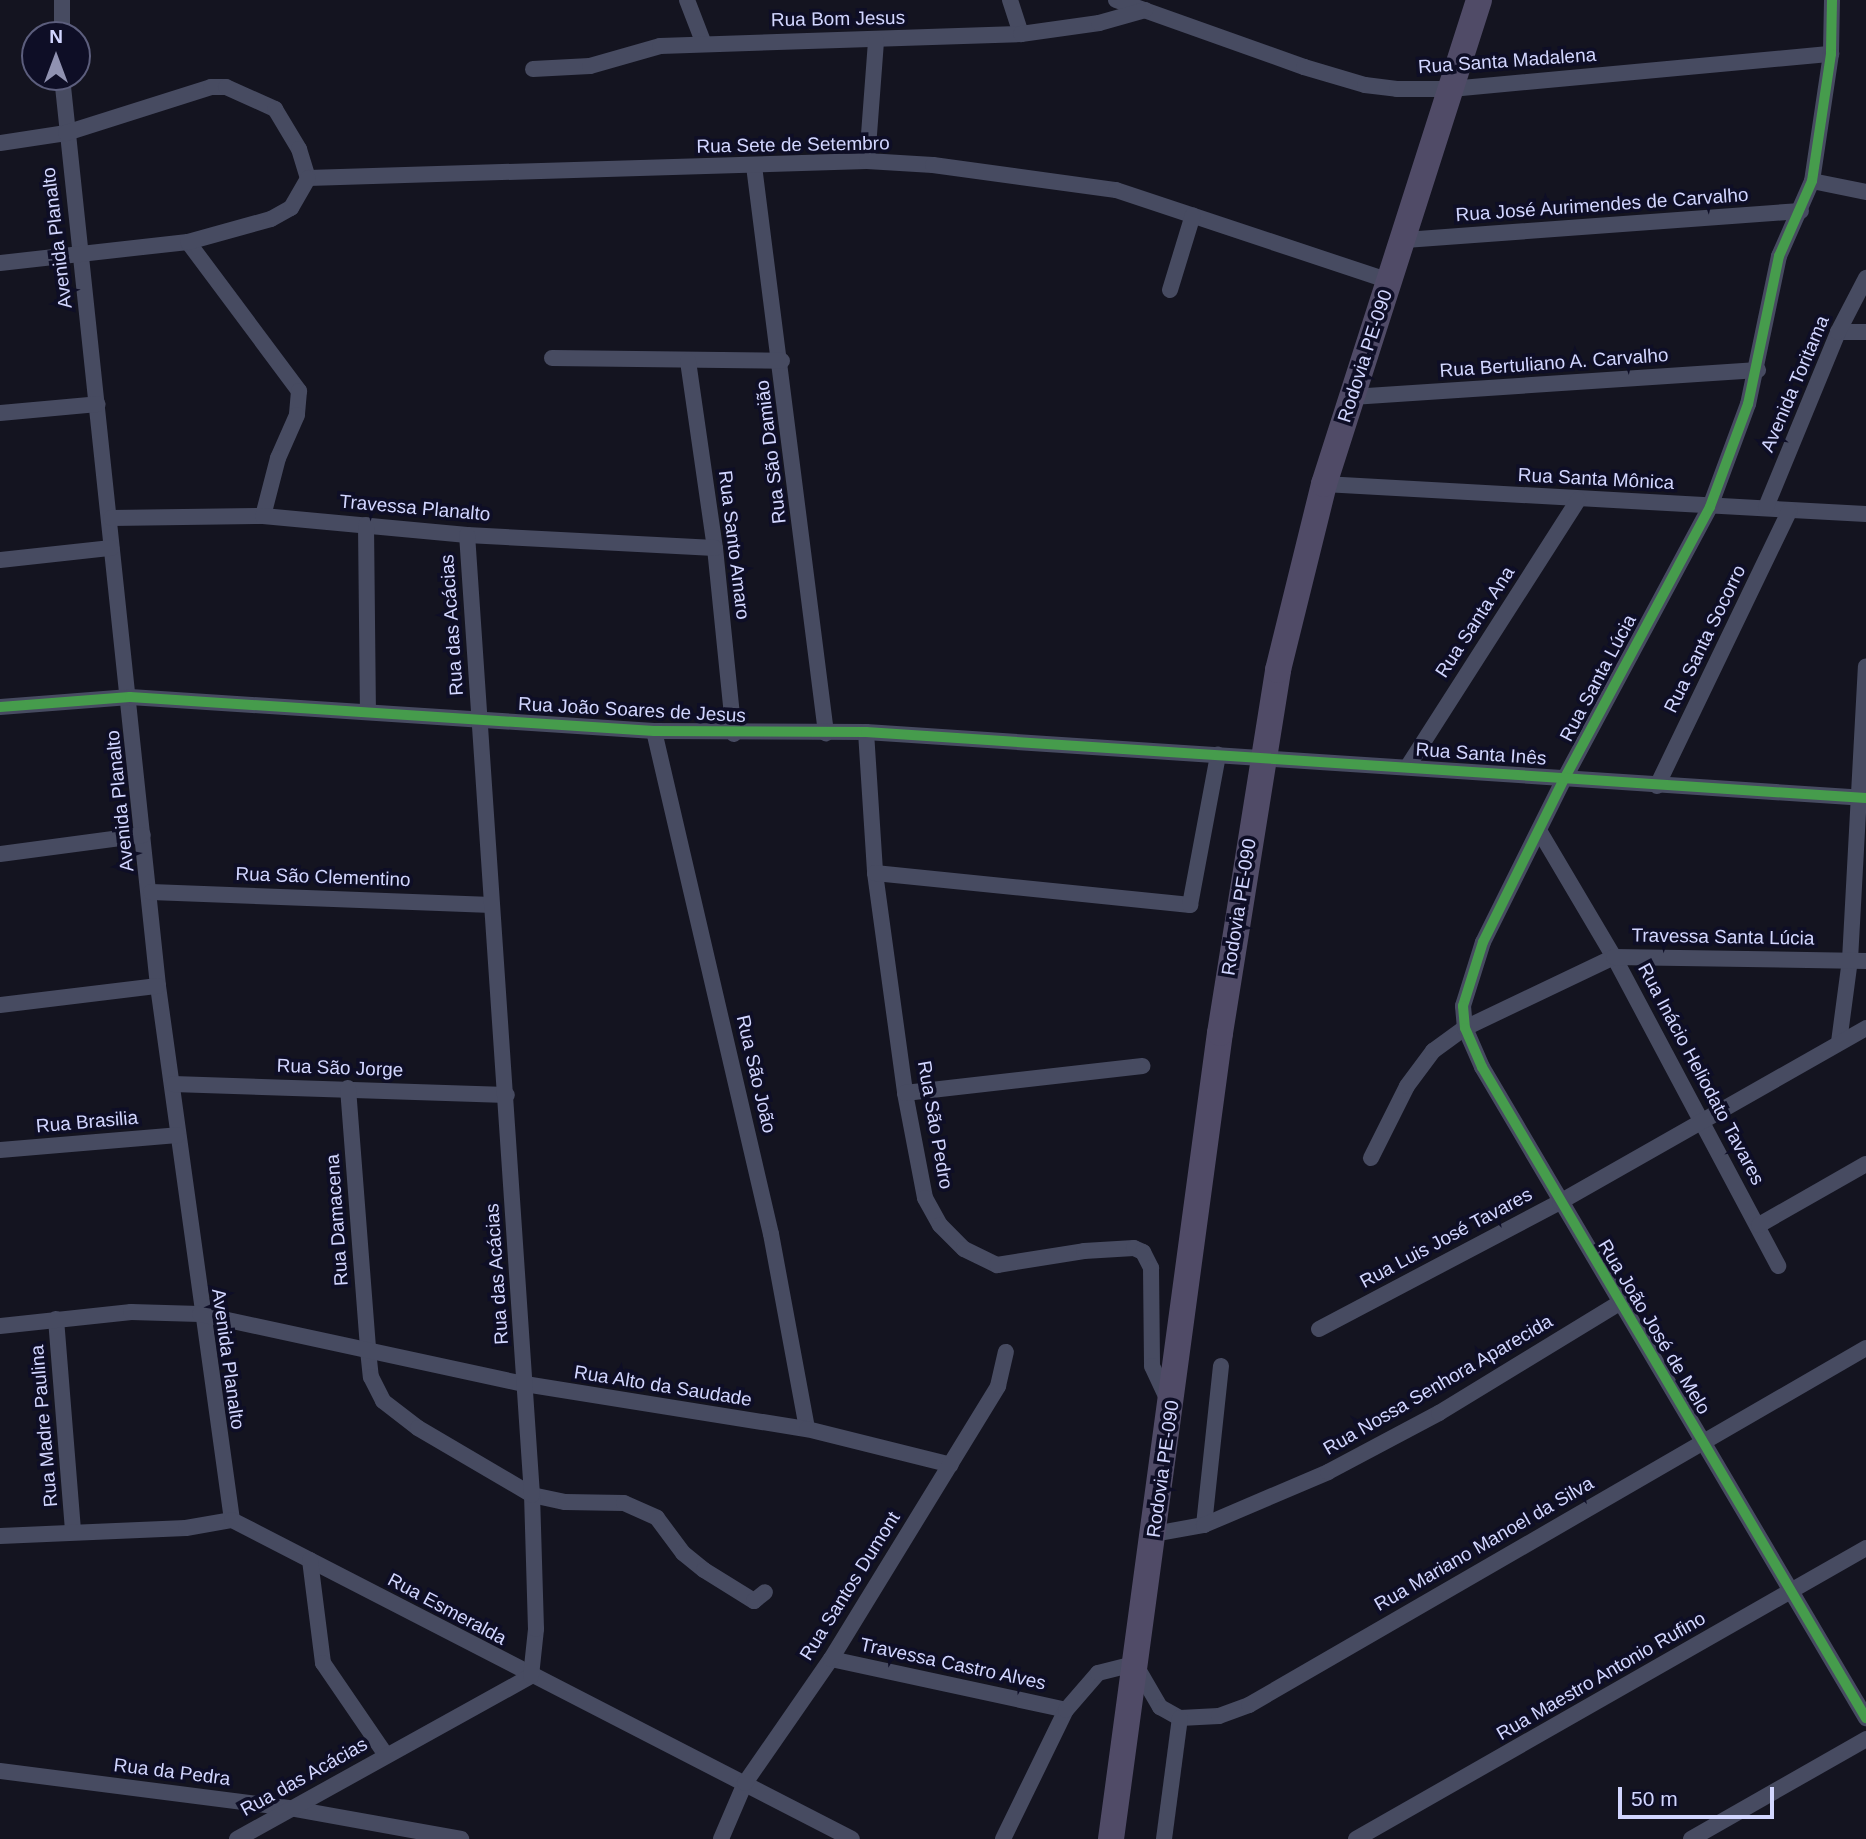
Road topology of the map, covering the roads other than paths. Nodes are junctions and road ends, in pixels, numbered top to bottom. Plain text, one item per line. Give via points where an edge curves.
1 (62, 0) edge
2 (687, 0) edge
3 (1010, 0) edge
4 (1116, 0) edge
5 (1479, 0) edge
6 (1832, 0) edge
7 (1145, 10) junction
8 (62, 21) edge
9 (1021, 34) junction
10 (876, 40) junction
11 (704, 44) junction
12 (1831, 54) junction
13 (533, 69) dead end
14 (1451, 89) junction
15 (63, 91) edge
16 (66, 133) junction
17 (0, 144) edge
18 (867, 161) junction
19 (754, 166) junction
20 (308, 178) junction
21 (1812, 181) junction
22 (1866, 191) edge
23 (1801, 211) junction
24 (1193, 215) junction
25 (1405, 240) junction
26 (188, 242) junction
27 (81, 254) junction
28 (0, 263) edge
29 (1866, 278) edge
30 (1389, 281) junction
31 (1170, 290) dead end
32 (1862, 293) edge
33 (1838, 332) junction
34 (1866, 332) edge
35 (552, 358) dead end
36 (688, 361) junction
37 (782, 361) junction
38 (1758, 370) junction
39 (1352, 397) junction
40 (98, 404) junction
41 (0, 413) edge
42 (1324, 484) junction
43 (1578, 500) junction
44 (1710, 507) junction
45 (1766, 508) junction
46 (1790, 510) junction
47 (1866, 514) edge
48 (263, 516) junction
49 (111, 518) junction
50 (366, 525) junction
51 (467, 535) junction
52 (111, 548) junction
53 (715, 548) junction
54 (0, 560) edge
55 (1866, 666) edge
56 (130, 697) junction
57 (0, 706) edge
58 (368, 712) junction
59 (480, 720) junction
60 (654, 731) junction
61 (866, 732) junction
62 (826, 733) junction
63 (734, 734) junction
64 (1218, 755) junction
65 (1262, 757) junction
66 (1408, 766) junction
67 (1564, 777) junction
68 (1657, 786) junction
69 (1861, 798) edge
70 (1541, 832) junction
71 (143, 835) junction
72 (0, 854) edge
73 (875, 873) junction
74 (151, 892) junction
75 (492, 905) junction
76 (1483, 942) joint
77 (1614, 957) junction
78 (1858, 960) edge
79 (158, 986) junction
80 (0, 1004) edge
81 (1465, 1028) junction
82 (1866, 1028) edge
83 (1839, 1042) junction
84 (1142, 1066) dead end
85 (173, 1084) junction
86 (348, 1088) junction
87 (905, 1093) junction
88 (507, 1095) junction
89 (1700, 1119) junction
90 (177, 1135) junction
91 (0, 1150) edge
92 (1371, 1158) dead end
93 (1866, 1164) edge
94 (1560, 1202) junction
95 (1759, 1225) junction
96 (1778, 1266) dead end
97 (1619, 1303) junction
98 (200, 1314) junction
99 (56, 1319) junction
100 (0, 1326) edge
101 (1319, 1329) dead end
102 (1866, 1348) edge
103 (368, 1350) junction
104 (1006, 1352) dead end
105 (1221, 1366) dead end
106 (525, 1384) junction
107 (1172, 1408) junction
108 (807, 1429) junction
109 (1702, 1443) junction
110 (951, 1465) junction
111 (532, 1495) junction
112 (232, 1520) junction
113 (1204, 1525) junction
114 (73, 1530) junction
115 (1154, 1534) junction
116 (0, 1536) edge
117 (1866, 1548) edge
118 (310, 1560) junction
119 (765, 1592) dead end
120 (1790, 1593) junction
121 (831, 1659) junction
122 (1135, 1664) junction
123 (531, 1676) junction
124 (1066, 1710) junction
125 (1180, 1718) junction
126 (1866, 1718) edge
127 (1866, 1739) edge
128 (386, 1755) junction
129 (0, 1771) edge
130 (745, 1783) junction
131 (289, 1808) junction
132 (237, 1839) edge
133 (461, 1839) edge
134 (721, 1839) edge
135 (852, 1839) edge
136 (1003, 1839) edge
137 (1111, 1839) edge
138 (1164, 1839) edge
139 (1356, 1839) edge
140 (1691, 1839) edge

1 - 8 street
2 - 11 street
3 - 9 street
4 - 7 street, Rua Santa Madalena
5 - 14 main road, Rodovia PE-090
6 - 12 street, Avenida Toritama
7 - 9 street, Rua Bom Jesus via 1099,23
7 - 14 street, Rua Santa Madalena via 1365,85
9 - 10 street, Rua Bom Jesus
10 - 11 street, Rua Bom Jesus
10 - 18 street
11 - 13 street, Rua Bom Jesus via 637,50 590,66
12 - 14 street, Rua Santa Madalena
12 - 21 street, Avenida Toritama
14 - 25 main road, Rodovia PE-090
15 - 16 street, Avenida Planalto
16 - 17 street
16 - 20 street via 211,87 226,87 275,109 296,141
16 - 27 street, Avenida Planalto
18 - 19 street, Rua Sete de Setembro
18 - 24 street, Rua Sete de Setembro via 1083,184
19 - 20 street, Rua Sete de Setembro
19 - 37 street, Rua São Damião
20 - 26 street via 290,208 271,219
21 - 22 street
21 - 23 street, Avenida Toritama
23 - 25 street, Rua José Aurimendes de Carvalho
23 - 38 street, Avenida Toritama via 1779,256
24 - 30 street, Rua Sete de Setembro
24 - 31 street
25 - 30 main road, Rodovia PE-090
26 - 27 street
26 - 48 street via 299,391 297,415 278,458
27 - 28 street
27 - 40 street, Avenida Planalto
29 - 32 street, Avenida Toritama
30 - 39 main road, Rodovia PE-090
32 - 33 street, Avenida Toritama
33 - 34 street
33 - 45 street, Avenida Toritama
35 - 36 street
36 - 37 street
36 - 53 street, Rua Santo Amaro
37 - 62 street, Rua São Damião
38 - 39 street, Rua Bertuliano A. Carvalho
38 - 44 street, Avenida Toritama
39 - 42 main road, Rodovia PE-090
40 - 41 street
40 - 49 street, Avenida Planalto
42 - 43 street, Rua Santa Mônica
42 - 65 main road, Rodovia PE-090
43 - 44 street, Rua Santa Mônica
43 - 66 street, Rua Santa Ana
44 - 45 street, Rua Santa Mônica
44 - 67 street, Rua Santa Lúcia
45 - 46 street, Rua Santa Mônica
46 - 47 street, Rua Santa Mônica
46 - 68 street, Rua Santa Socorro
48 - 49 street, Travessa Planalto
48 - 50 street, Travessa Planalto
49 - 52 street, Avenida Planalto
50 - 51 street, Travessa Planalto
50 - 58 street
51 - 53 street, Travessa Planalto
51 - 59 street, Rua das Acácias
52 - 54 street
52 - 56 street, Avenida Planalto
53 - 63 street, Rua Santo Amaro
55 - 69 street
56 - 57 street, Rua João Soares de Jesus
56 - 58 street, Rua João Soares de Jesus
56 - 71 street, Avenida Planalto
58 - 59 street, Rua João Soares de Jesus
59 - 60 street, Rua João Soares de Jesus
59 - 75 street, Rua das Acácias
60 - 63 street, Rua João Soares de Jesus
60 - 108 street, Rua São João via 771,1234
61 - 62 street, Rua João Soares de Jesus
61 - 64 street, Rua João Soares de Jesus
61 - 73 street, Rua São Pedro
62 - 63 street, Rua João Soares de Jesus
64 - 65 street, Rua João Soares de Jesus
64 - 73 street via 1190,905
65 - 66 street, Rua Santa Inês
65 - 107 main road, Rodovia PE-090
66 - 67 street, Rua Santa Inês
67 - 68 street, Rua Santa Inês
67 - 70 street, Rua Santa Lúcia
68 - 69 street, Rua Santa Inês
69 - 78 street
70 - 76 street, Rua Santa Lúcia
70 - 77 street, Rua Inácio Heliodato Tavares
71 - 72 street
71 - 74 street, Avenida Planalto
73 - 87 street, Rua São Pedro
74 - 75 street, Rua São Clementino
74 - 79 street, Avenida Planalto
75 - 88 street, Rua das Acácias
76 - 81 street, Rua João José de Melo via 1467,990
77 - 78 street, Travessa Santa Lúcia
77 - 81 street, Travessa Santa Lúcia
77 - 89 street, Rua Inácio Heliodato Tavares
78 - 83 street
79 - 80 street
79 - 85 street, Avenida Planalto
81 - 92 street, Travessa Santa Lúcia via 1421,1063
81 - 94 street, Rua João José de Melo via 1482,1067
82 - 83 street, Rua Luis José Tavares
83 - 89 street, Rua Luis José Tavares
84 - 87 street
85 - 86 street, Rua São Jorge
85 - 90 street, Avenida Planalto
86 - 88 street, Rua São Jorge
86 - 103 street, Rua Damacena
87 - 107 street, Rua São Pedro via 925,1198 940,1225 972,1255 997,1265 1134,1248 1148,1258 1152,1366
88 - 106 street, Rua das Acácias
89 - 94 street, Rua Luis José Tavares
89 - 95 street, Rua Inácio Heliodato Tavares
90 - 91 street, Rua Brasilia
90 - 98 street, Avenida Planalto
93 - 95 street
94 - 97 street, Rua João José de Melo
94 - 101 street, Rua Luis José Tavares
95 - 96 street, Rua Inácio Heliodato Tavares
97 - 109 street, Rua João José de Melo
97 - 113 street, Rua Nossa Senhora Aparecida via 1439,1413 1328,1472
98 - 99 street, Rua Alto da Saudade via 131,1312
98 - 103 street, Rua Alto da Saudade
98 - 112 street, Avenida Planalto
99 - 100 street, Rua Alto da Saudade
99 - 114 street, Rua Madre Paulina
102 - 109 street, Rua Mariano Manoel da Silva
103 - 106 street, Rua Alto da Saudade
103 - 111 street via 371,1377 383,1401 418,1428
104 - 110 street, Rua Santos Dumont via 998,1386
105 - 113 street
106 - 108 street, Rua Alto da Saudade
106 - 111 street, Rua das Acácias
107 - 115 main road, Rodovia PE-090
108 - 110 street, Rua Alto da Saudade
109 - 120 street, Rua João José de Melo
109 - 125 street, Rua Mariano Manoel da Silva via 1249,1705 1219,1716
110 - 121 street, Rua Santos Dumont
111 - 119 street via 565,1502 624,1503 657,1518 683,1553 704,1570 754,1601
111 - 123 street, Rua das Acácias via 537,1629
112 - 114 street via 186,1528
112 - 118 street, Rua Esmeralda
113 - 115 street, Rua Nossa Senhora Aparecida
114 - 116 street
115 - 122 main road, Rodovia PE-090
117 - 120 street, Rua Maestro Antonio Rufino
118 - 123 street, Rua Esmeralda
118 - 128 street via 323,1663
120 - 126 street, Rua João José de Melo
120 - 139 street, Rua Maestro Antonio Rufino
121 - 124 street, Travessa Castro Alves
121 - 130 street, Rua Santos Dumont
122 - 124 street via 1098,1673
122 - 125 street via 1160,1707
122 - 137 main road, Rodovia PE-090
123 - 128 street, Rua das Acácias
123 - 130 street, Rua Esmeralda
124 - 136 street
125 - 138 street
127 - 140 street
128 - 131 street, Rua das Acácias
129 - 131 street, Rua da Pedra
130 - 134 street, Rua Santos Dumont
130 - 135 street, Rua Esmeralda
131 - 132 street, Rua das Acácias
131 - 133 street, Rua da Pedra

